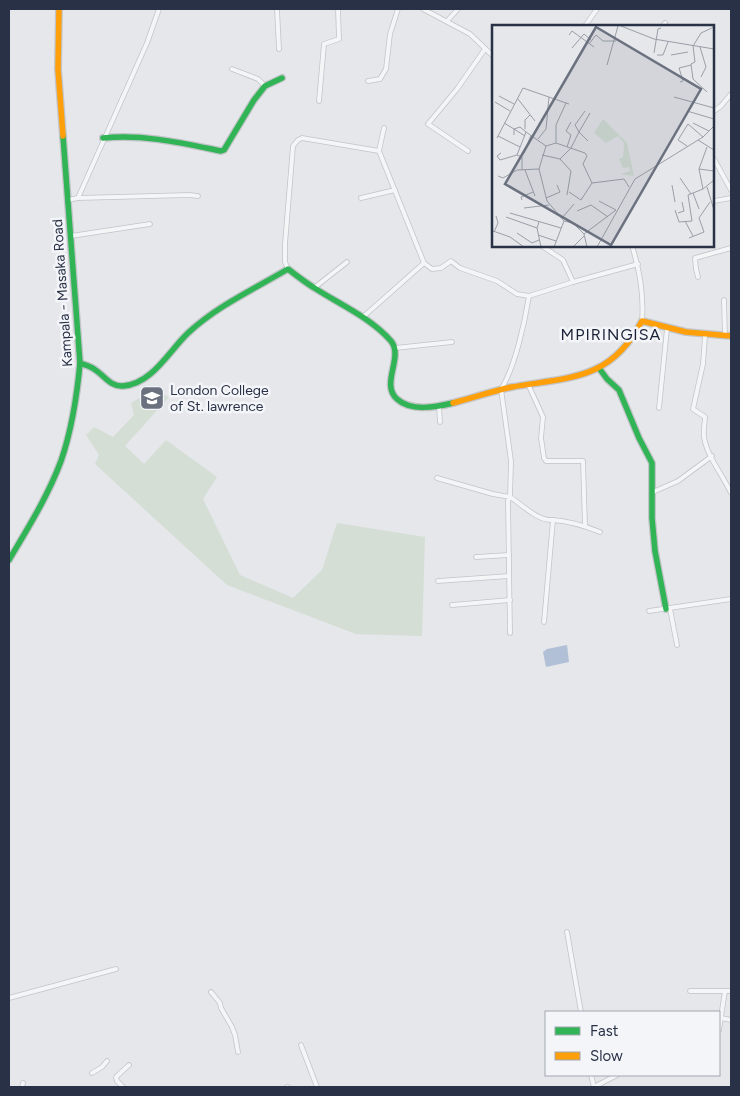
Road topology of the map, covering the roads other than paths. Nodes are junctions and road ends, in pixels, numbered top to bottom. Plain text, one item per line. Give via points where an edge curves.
1 (59, 9) edge
2 (159, 9) edge
3 (278, 9) edge
4 (338, 9) edge
5 (398, 9) edge
6 (423, 9) edge
7 (458, 9) edge
8 (597, 9) edge
9 (447, 21) junction
10 (586, 25) edge
11 (279, 49) dead end
12 (485, 49) junction
13 (492, 55) edge
14 (232, 69) dead end
15 (282, 78) dead end
16 (368, 81) dead end
17 (265, 86) junction
18 (731, 94) edge
19 (319, 101) dead end
20 (715, 110) edge
21 (384, 128) dead end
22 (103, 138) junction
23 (379, 150) junction
24 (468, 152) dead end
25 (715, 161) edge
26 (395, 190) junction
27 (731, 190) edge
28 (198, 196) dead end
29 (78, 198) junction
30 (361, 198) dead end
31 (731, 198) edge
32 (68, 200) junction
33 (715, 201) edge
34 (150, 224) dead end
35 (70, 236) junction
36 (545, 248) edge
37 (633, 248) edge
38 (731, 248) edge
39 (347, 262) dead end
40 (424, 263) junction
41 (638, 264) junction
42 (288, 269) junction
43 (698, 277) dead end
44 (573, 282) junction
45 (314, 288) junction
46 (529, 296) junction
47 (724, 300) dead end
48 (362, 317) junction
49 (642, 321) junction
50 (667, 329) junction
51 (705, 336) junction
52 (728, 336) edge
53 (452, 342) dead end
54 (395, 348) junction
55 (80, 363) junction
56 (599, 368) junction
57 (528, 384) junction
58 (501, 389) junction
59 (439, 406) junction
60 (659, 408) dead end
61 (440, 422) dead end
62 (712, 456) junction
63 (437, 478) dead end
64 (653, 492) junction
65 (731, 493) edge
66 (510, 497) junction
67 (553, 520) junction
68 (585, 526) junction
69 (600, 532) dead end
70 (509, 555) junction
71 (476, 557) dead end
72 (9, 560) edge
73 (509, 576) junction
74 (438, 581) dead end
75 (731, 599) edge
76 (510, 600) junction
77 (452, 605) dead end
78 (668, 609) junction
79 (648, 611) dead end
80 (544, 622) dead end
81 (510, 633) dead end
82 (677, 645) dead end
83 (567, 932) dead end
84 (116, 969) dead end
85 (690, 991) dead end
86 (725, 991) junction
87 (731, 991) edge
88 (211, 992) dead end
89 (9, 998) edge
90 (580, 1011) edge
91 (721, 1018) junction
92 (731, 1020) edge
93 (720, 1024) edge
94 (301, 1045) dead end
95 (238, 1052) dead end
96 (107, 1061) dead end
97 (128, 1064) dead end
98 (92, 1073) dead end
99 (615, 1076) edge
100 (123, 1087) edge
101 (317, 1087) edge
102 (594, 1087) edge

1 - 32 street, Kampala - Masaka Road via 58,69
2 - 22 street
3 - 11 street
4 - 19 street via 339,39 324,44
5 - 16 street via 390,34 386,69 380,79
6 - 9 street
7 - 9 street
8 - 10 street
9 - 12 street via 470,34
12 - 13 street
12 - 24 street via 428,124
14 - 17 street via 258,79
15 - 17 street
17 - 22 street via 221,151 146,136
18 - 20 street
21 - 23 street
22 - 29 street
23 - 26 street
23 - 42 street via 302,138 293,146 285,244
25 - 27 street
26 - 30 street
26 - 40 street
28 - 29 street
29 - 32 street
31 - 33 street
32 - 35 street, Kampala - Masaka Road
34 - 35 street
35 - 55 street, Kampala - Masaka Road
36 - 44 street via 563,260
37 - 41 street
38 - 43 street via 695,258
39 - 45 street
40 - 46 street via 435,270 451,261 460,268
40 - 48 street
41 - 44 street
41 - 49 street
42 - 45 street
42 - 55 street via 199,325 156,369 129,385 112,384
44 - 46 street
45 - 48 street
46 - 58 street via 517,348
47 - 52 street
48 - 54 street
49 - 50 street
49 - 56 street via 625,348
50 - 51 street
50 - 60 street
51 - 52 street
51 - 62 street via 703,364 693,409 705,417 704,435
53 - 54 street
54 - 59 street via 392,374 395,398 414,406
55 - 72 street, Kampala - Masaka Road via 78,397 65,449 47,493
56 - 57 street
56 - 64 street via 619,390 652,463
57 - 58 street
57 - 68 street via 543,417 541,438 546,461 583,461
58 - 59 street
58 - 66 street via 511,461
59 - 61 street
62 - 64 street via 678,481
62 - 65 street
63 - 66 street
64 - 78 street via 655,551
66 - 67 street via 532,513
66 - 70 street
67 - 68 street
67 - 80 street
68 - 69 street
70 - 71 street
70 - 73 street
73 - 74 street
73 - 76 street
75 - 78 street
76 - 77 street
76 - 81 street
78 - 79 street
78 - 82 street
83 - 90 street
84 - 89 street
85 - 86 street
86 - 87 street
86 - 91 street
88 - 95 street via 236,1035
91 - 92 street
91 - 93 street
94 - 101 street
96 - 98 street
97 - 100 street via 116,1078
99 - 102 street

